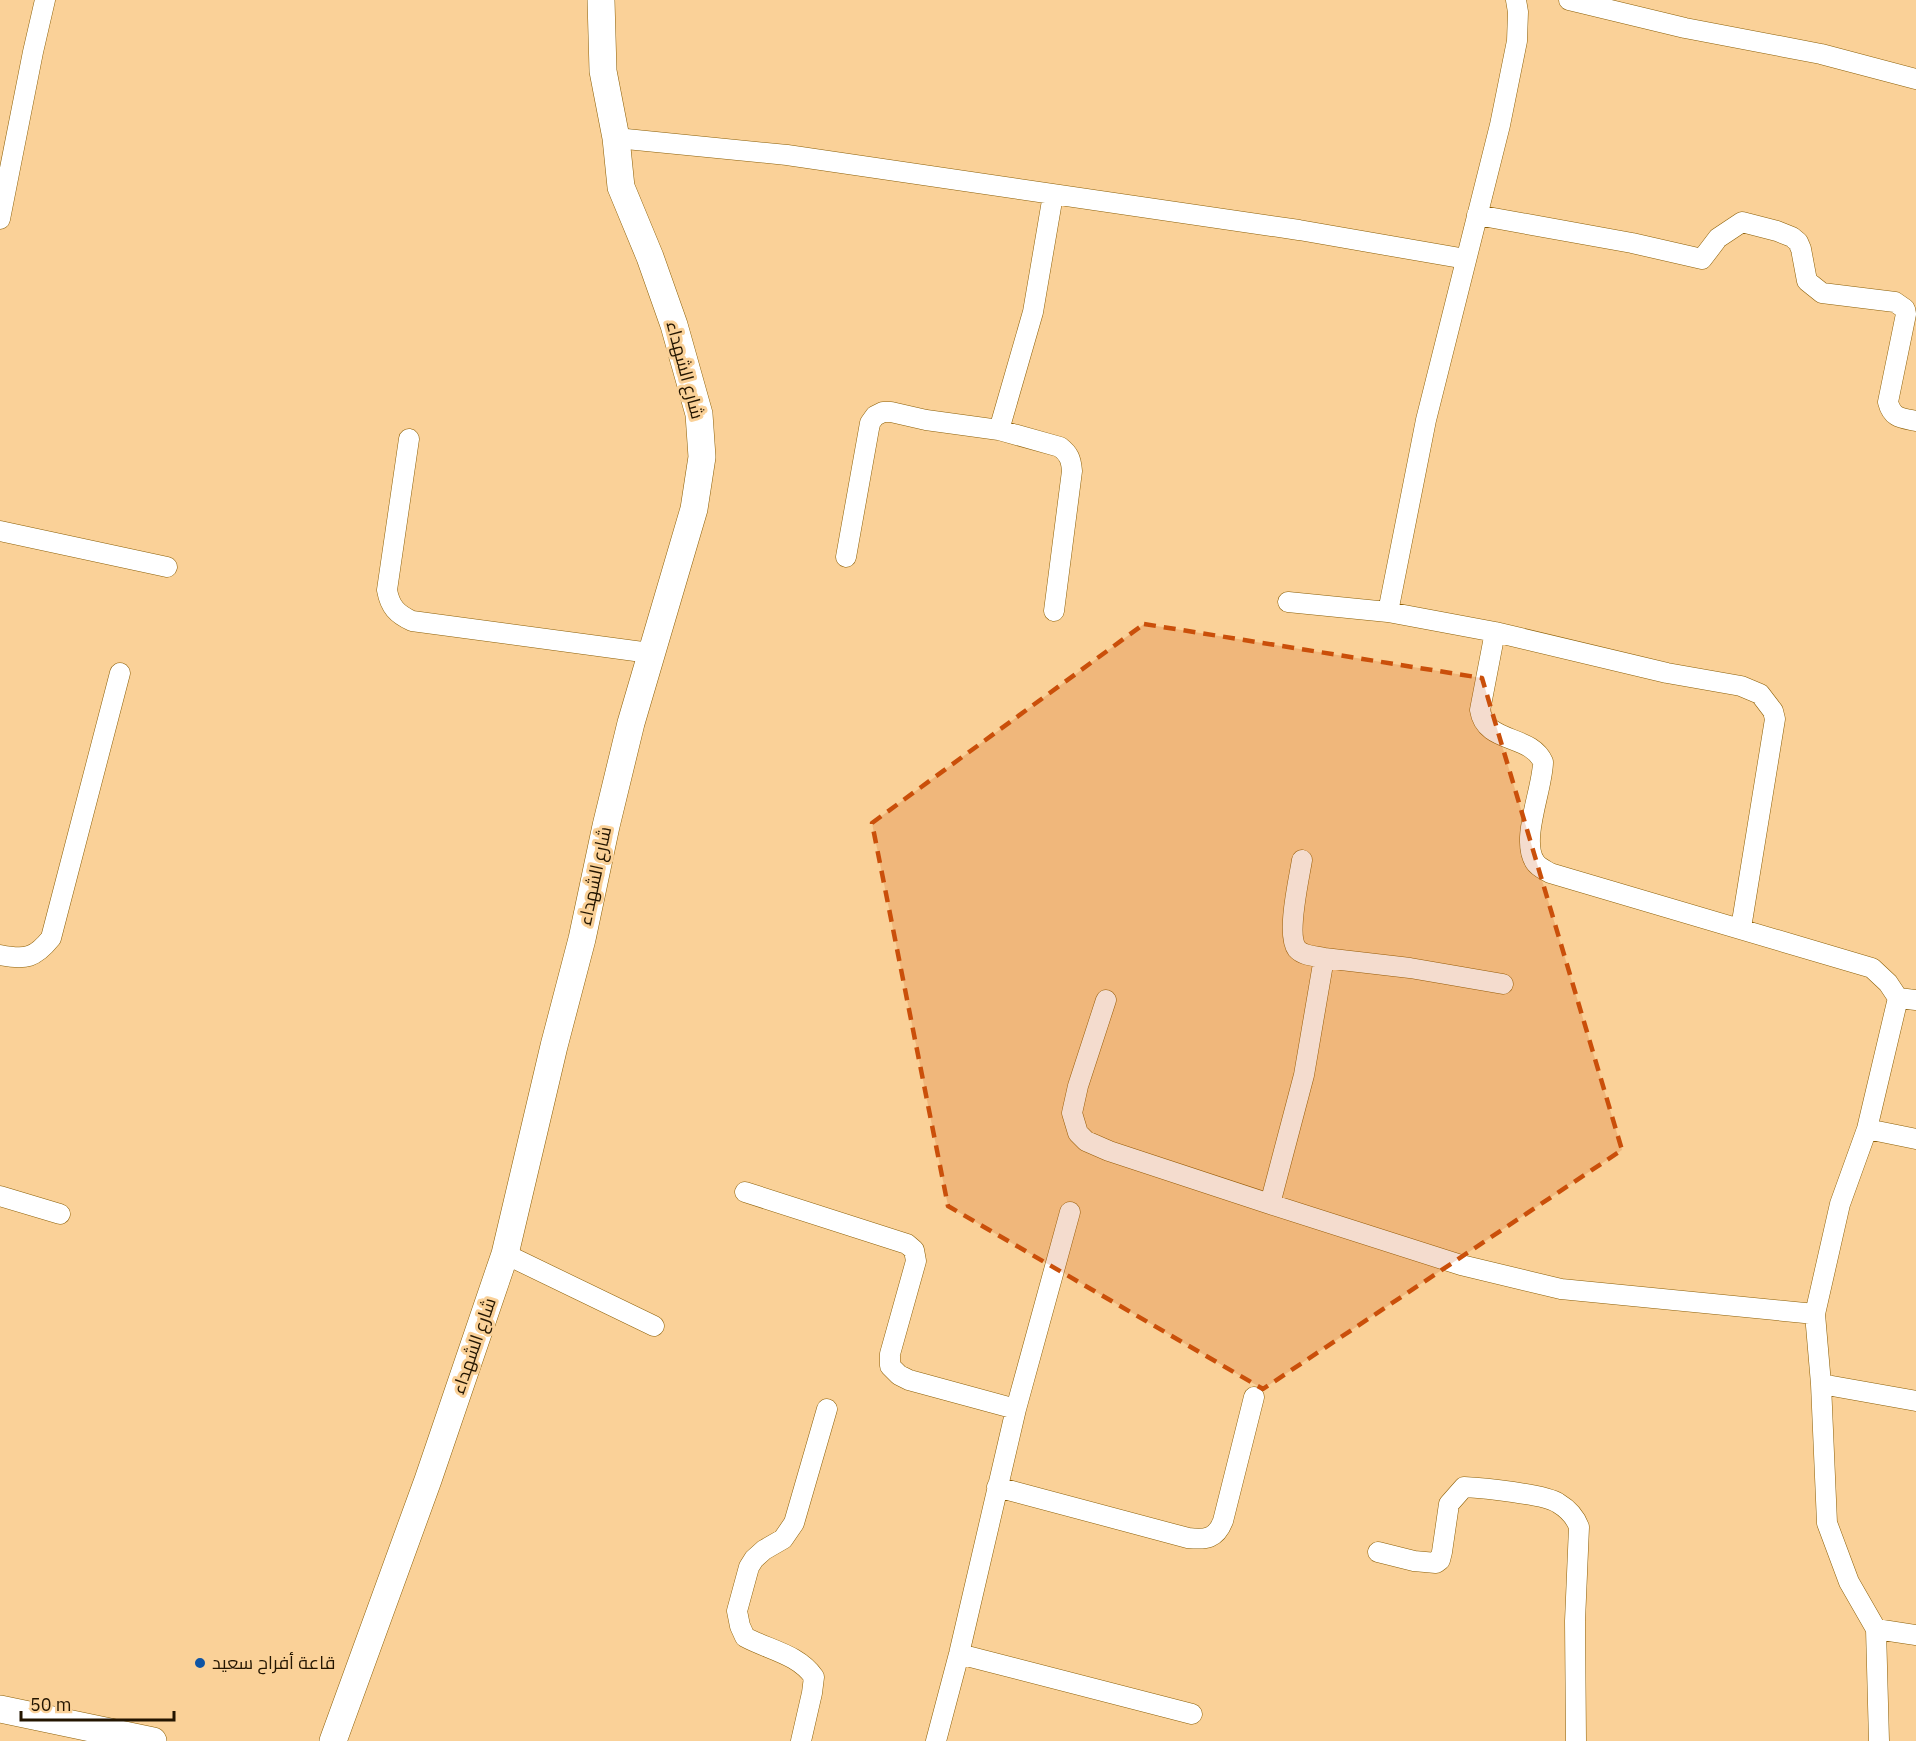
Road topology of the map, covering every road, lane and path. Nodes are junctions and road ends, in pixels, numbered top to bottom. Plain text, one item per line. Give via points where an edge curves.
1 (45, 0) edge
2 (601, 0) edge
3 (1516, 0) edge
4 (1569, 0) edge
5 (1916, 79) edge
6 (616, 138) junction
7 (7, 146) edge
8 (1053, 195) junction
9 (1477, 215) junction
10 (0, 219) edge
11 (1466, 259) junction
12 (1916, 421) edge
13 (999, 430) junction
14 (409, 439) dead end
15 (0, 531) edge
16 (846, 557) dead end
17 (167, 567) dead end
18 (1288, 602) dead end
19 (1054, 611) dead end
20 (1388, 612) junction
21 (1495, 632) junction
22 (650, 653) junction
23 (120, 673) dead end
24 (1302, 860) dead end
25 (1741, 928) junction
26 (0, 955) edge
27 (1324, 958) junction
28 (1503, 984) dead end
29 (1907, 999) edge
30 (1106, 1000) dead end
31 (1867, 1129) junction
32 (1916, 1139) edge
33 (745, 1192) dead end
34 (0, 1196) edge
35 (1270, 1204) junction
36 (1070, 1212) dead end
37 (60, 1214) dead end
38 (505, 1254) junction
39 (1815, 1314) junction
40 (654, 1326) dead end
41 (1821, 1384) junction
42 (1254, 1396) dead end
43 (1916, 1401) edge
44 (827, 1409) dead end
45 (1016, 1410) junction
46 (997, 1487) junction
47 (1378, 1551) dead end
48 (1876, 1629) junction
49 (1916, 1635) edge
50 (959, 1654) junction
51 (0, 1709) edge
52 (1192, 1714) dead end
53 (153, 1741) edge
54 (333, 1741) edge
55 (801, 1741) edge
56 (936, 1741) edge
57 (1576, 1741) edge
58 (1879, 1741) edge

1 - 7 street
2 - 6 street, شارع الشهداء via 603,71
3 - 9 street via 1517,40
4 - 5 street via 1685,28 1821,54
6 - 8 street via 787,155
6 - 22 street, شارع الشهداء via 621,187 674,325 699,414 702,457 694,508
7 - 10 street
8 - 11 street
8 - 13 street via 1033,312
9 - 11 street
9 - 12 street via 1702,259 1718,238 1742,222 1792,237 1801,249 1807,281 1822,293 1895,302 1905,309 1888,402 1890,412
11 - 20 street via 1425,420
13 - 16 street via 891,412 875,416 863,453
13 - 19 street via 1060,447 1071,460
14 - 22 street via 387,590 397,612 412,621
15 - 17 street
18 - 20 street
20 - 21 street
21 - 25 street via 1480,710 1487,727 1532,749 1543,762 1530,840 1534,861 1550,873
21 - 25 street via 1667,673 1741,686 1760,694 1767,702 1775,719
22 - 38 street, شارع الشهداء via 630,723
23 - 26 street via 51,938 34,956
24 - 27 street via 1293,937 1298,950
25 - 29 street via 1872,968
27 - 28 street
27 - 35 street via 1304,1075
29 - 31 street
30 - 35 street via 1072,1113 1078,1133 1109,1151
31 - 32 street
31 - 39 street via 1840,1204
33 - 45 street via 907,1244 914,1250 916,1261 890,1366 909,1380
34 - 37 street
35 - 39 street via 1461,1265 1561,1289
36 - 45 street
38 - 40 street
38 - 54 street, شارع الشهداء
39 - 41 street
41 - 43 street
41 - 48 street via 1827,1523 1849,1582
42 - 46 street via 1223,1521 1220,1531 1212,1537 1188,1538
44 - 55 street via 794,1523 783,1539 754,1559 737,1611 745,1637 792,1657 814,1677
45 - 46 street
46 - 50 street
47 - 57 street via 1436,1563 1442,1552 1449,1504 1464,1487 1555,1501 1567,1509 1579,1527
48 - 49 street
48 - 58 street
50 - 52 street
50 - 56 street
51 - 53 street

